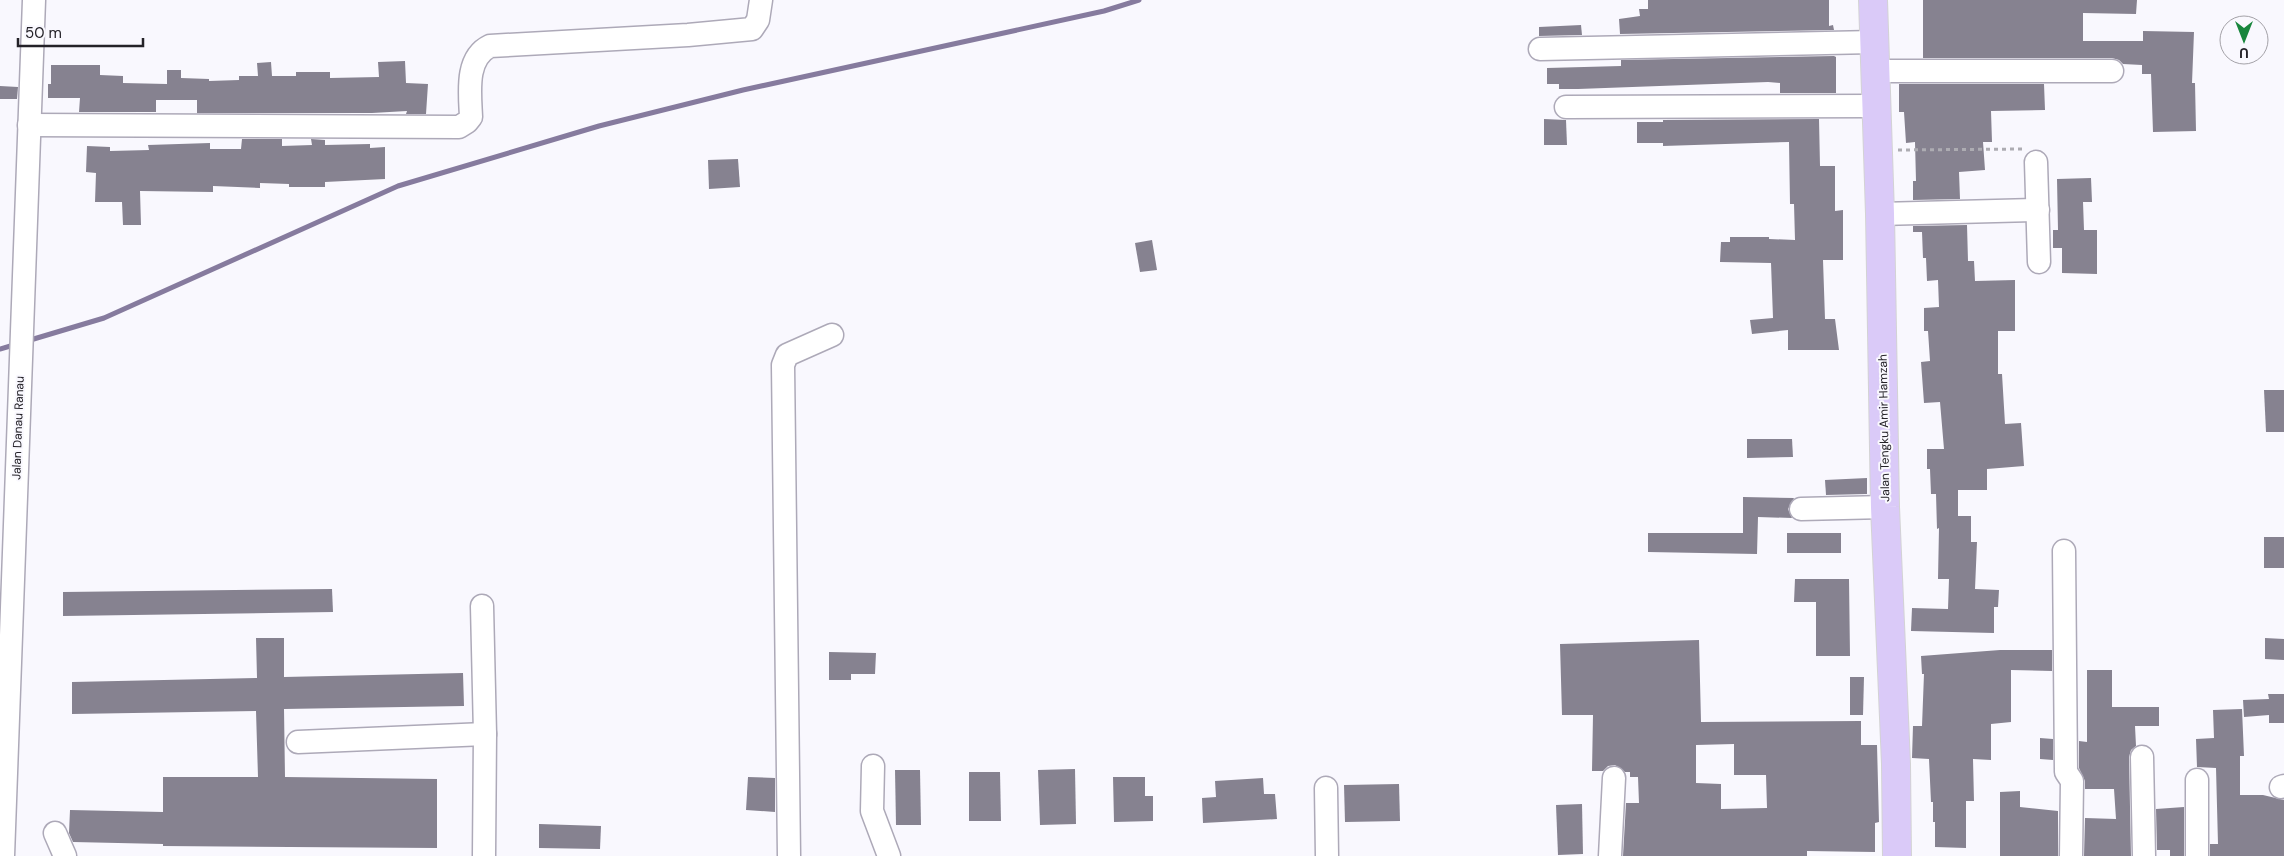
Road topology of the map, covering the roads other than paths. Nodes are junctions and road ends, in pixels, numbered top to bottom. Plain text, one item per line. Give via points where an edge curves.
1 (34, 0) edge
2 (761, 0) edge
3 (1872, 0) edge
4 (1874, 42) junction
5 (1540, 49) dead end
6 (1875, 71) junction
7 (2112, 71) dead end
8 (1876, 106) junction
9 (1566, 107) dead end
10 (29, 125) junction
11 (2036, 162) road end
12 (2038, 210) junction
13 (1880, 214) junction
14 (2040, 262) dead end
15 (832, 335) dead end
16 (1885, 507) junction
17 (1800, 509) dead end
18 (2064, 551) dead end
19 (482, 606) dead end
20 (486, 734) junction
21 (298, 742) dead end
22 (2142, 757) dead end
23 (873, 766) dead end
24 (1614, 778) dead end
25 (2196, 780) dead end
26 (1326, 788) dead end
27 (55, 833) dead end
28 (3, 856) edge
29 (65, 856) edge
30 (484, 856) edge
31 (789, 856) edge
32 (889, 856) edge
33 (1327, 856) edge
34 (1610, 856) edge
35 (1897, 856) edge
36 (2071, 856) edge
37 (2144, 856) edge
38 (2197, 856) edge

1 - 10 street, Jalan Danau Ranau
2 - 10 street via 758,20 752,29 490,46 476,56 472,70 470,117 459,127
3 - 4 main road, Jalan Tengku Amir Hamzah
4 - 5 street
4 - 6 main road, Jalan Tengku Amir Hamzah
6 - 7 street
6 - 8 main road, Jalan Tengku Amir Hamzah
8 - 9 street
8 - 13 main road, Jalan Tengku Amir Hamzah
10 - 28 street, Jalan Danau Ranau
11 - 12 street
12 - 13 street
12 - 14 street
13 - 16 main road, Jalan Tengku Amir Hamzah
15 - 31 street via 787,355 783,365
16 - 17 street
16 - 35 main road, Jalan Tengku Amir Hamzah
18 - 36 street via 2066,772 2072,781
19 - 20 street
20 - 21 street
20 - 30 street
22 - 37 street
23 - 32 street via 872,812
24 - 34 street
25 - 38 street
26 - 33 street
27 - 29 street

